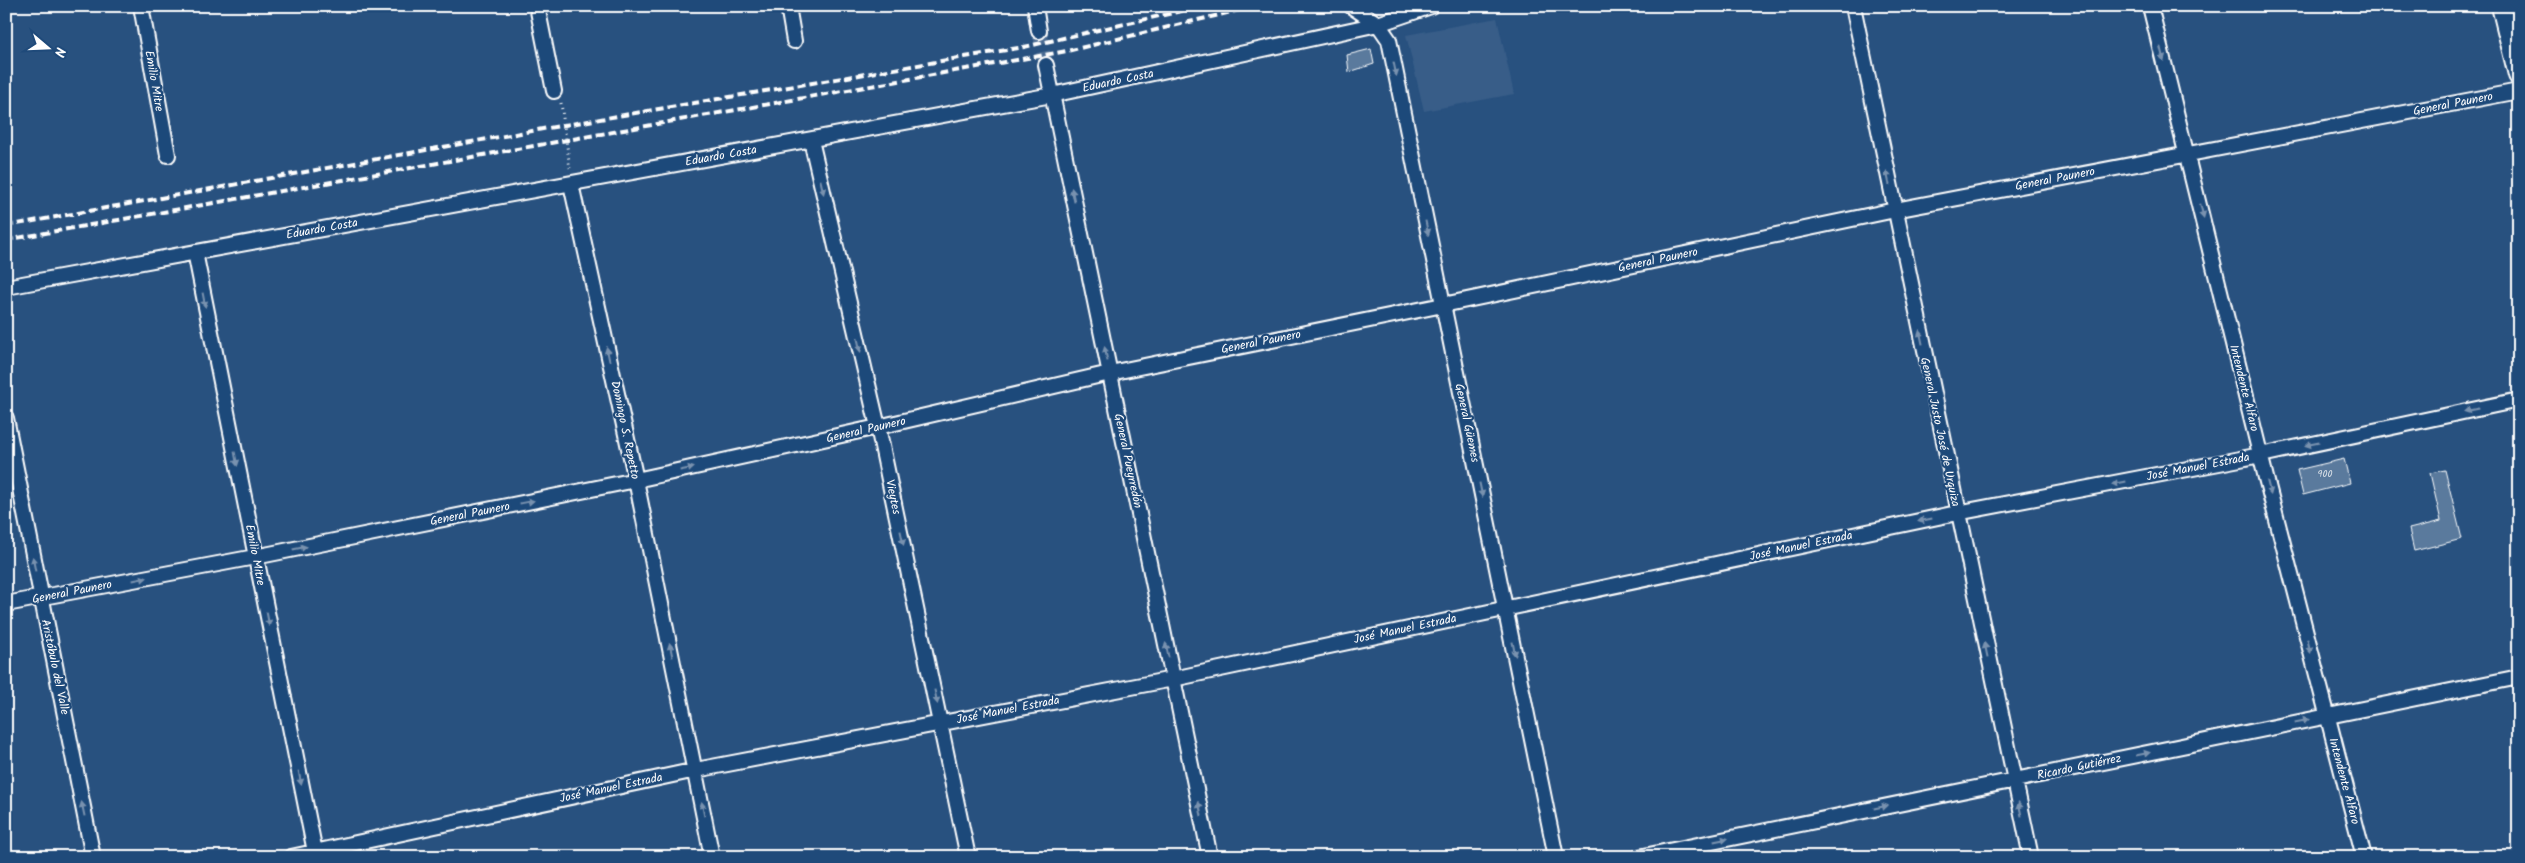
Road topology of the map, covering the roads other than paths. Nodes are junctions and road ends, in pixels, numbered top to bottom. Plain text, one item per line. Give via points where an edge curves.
1 (141, 6) edge
2 (537, 6) edge
3 (788, 6) edge
4 (1035, 6) edge
5 (1351, 6) edge
6 (1430, 6) edge
7 (1853, 6) edge
8 (2150, 6) edge
9 (2502, 6) edge
10 (1378, 24) junction
11 (1039, 31) tunnel mouth
12 (794, 41) dead end
13 (1046, 65) tunnel mouth
14 (2519, 75) edge
15 (554, 91) road end
16 (2519, 91) edge
17 (1052, 95) junction
18 (811, 140) junction
19 (2188, 154) junction
20 (168, 155) dead end
21 (571, 184) junction
22 (1895, 210) junction
23 (195, 252) junction
24 (6, 287) edge
25 (1443, 305) junction
26 (1110, 373) junction
27 (2519, 400) edge
28 (6, 418) edge
29 (878, 427) junction
30 (2261, 455) junction
31 (636, 480) junction
32 (1957, 513) junction
33 (255, 557) junction
34 (40, 598) junction
35 (6, 604) edge
36 (1505, 608) junction
37 (2519, 677) edge
38 (1173, 679) junction
39 (2327, 716) junction
40 (941, 723) junction
41 (696, 770) junction
42 (2014, 780) junction
43 (315, 854) edge
44 (93, 857) edge
45 (290, 857) edge
46 (712, 857) edge
47 (968, 857) edge
48 (1210, 857) edge
49 (1556, 857) edge
50 (1639, 857) edge
51 (2030, 857) edge
52 (2364, 857) edge

1 - 20 street, Emilio Mitre
2 - 15 street
3 - 12 street
4 - 11 street
5 - 10 street, General Güemes
6 - 10 street, Eduardo Costa
22 -> 7 street, General Justo José de Urquiza
8 -> 19 street, Intendente Alfaro
9 - 14 street
10 - 17 street, Eduardo Costa
10 -> 25 street, General Güemes via 1389,40
13 - 17 street, General Pueyrredón
16 - 19 street, General Paunero
17 - 18 street, Eduardo Costa
26 -> 17 street, General Pueyrredón
18 - 21 street, Eduardo Costa
18 -> 29 street, Vieytes
19 - 22 street, General Paunero
19 -> 30 street, Intendente Alfaro
21 - 23 street, Eduardo Costa
31 -> 21 street, Domingo S. Repetto
22 - 25 street, General Paunero
32 -> 22 street, General Justo José de Urquiza
23 - 24 street, Eduardo Costa
23 -> 33 street, Emilio Mitre
25 - 26 street, General Paunero
25 -> 36 street, General Güemes
26 - 29 street, General Paunero
38 -> 26 street, General Pueyrredón
27 -> 30 street, José Manuel Estrada
34 -> 28 street, Aristóbulo del Valle
31 -> 29 street, General Paunero
29 -> 40 street, Vieytes
30 -> 32 street, José Manuel Estrada
30 -> 39 street, Intendente Alfaro
33 -> 31 street, General Paunero
41 -> 31 street, Domingo S. Repetto
32 -> 36 street, José Manuel Estrada
42 -> 32 street, General Justo José de Urquiza
34 -> 33 street, General Paunero
33 -> 43 street, Emilio Mitre
34 - 35 street, General Paunero
44 -> 34 street, Aristóbulo del Valle
36 - 38 street, José Manuel Estrada
36 -> 49 street, General Güemes
37 - 39 street, Ricardo Gutiérrez
38 - 40 street, José Manuel Estrada
48 -> 38 street, General Pueyrredón
42 -> 39 street, Ricardo Gutiérrez
39 - 52 street, Intendente Alfaro
40 - 41 street, José Manuel Estrada
40 - 47 street, Vieytes
41 - 43 street, José Manuel Estrada
46 -> 41 street, Domingo S. Repetto
50 -> 42 street, Ricardo Gutiérrez
51 -> 42 street, General Justo José de Urquiza
43 - 45 street, José Manuel Estrada

